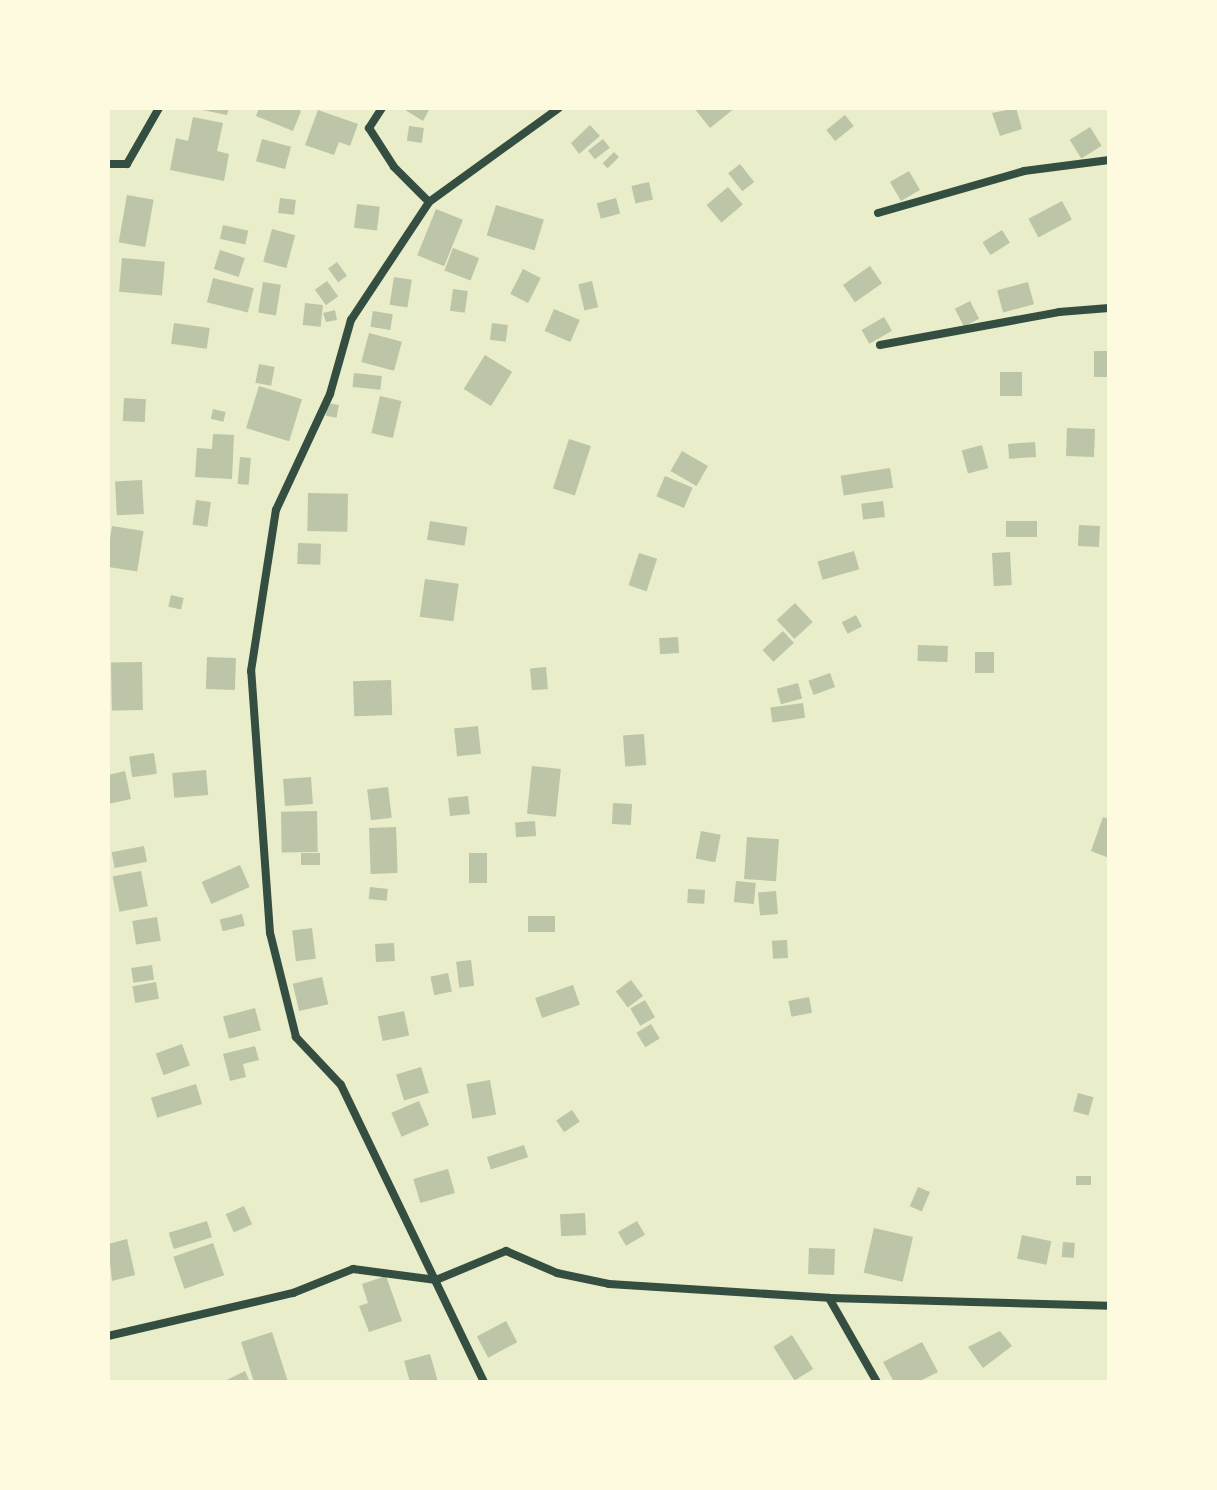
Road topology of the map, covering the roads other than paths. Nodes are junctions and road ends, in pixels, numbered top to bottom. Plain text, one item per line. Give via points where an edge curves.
1 (159, 108) edge
2 (382, 108) edge
3 (559, 108) edge
4 (1109, 160) edge
5 (108, 164) edge
6 (429, 202) junction
7 (878, 213) dead end
8 (1109, 308) edge
9 (880, 345) dead end
10 (436, 1280) junction
11 (829, 1298) junction
12 (1109, 1306) edge
13 (108, 1336) edge
14 (484, 1382) edge
15 (877, 1382) edge

1 - 5 street via 127,164
2 - 6 street via 369,128 394,167
3 - 6 street
4 - 7 street via 1024,171
6 - 10 street via 351,320 330,394 285,485 251,671 270,933 296,1037 341,1085
8 - 9 street via 1059,312
10 - 11 street via 506,1251 557,1273 609,1284
10 - 13 street via 353,1269 293,1293
10 - 14 street
11 - 12 street
11 - 15 street

